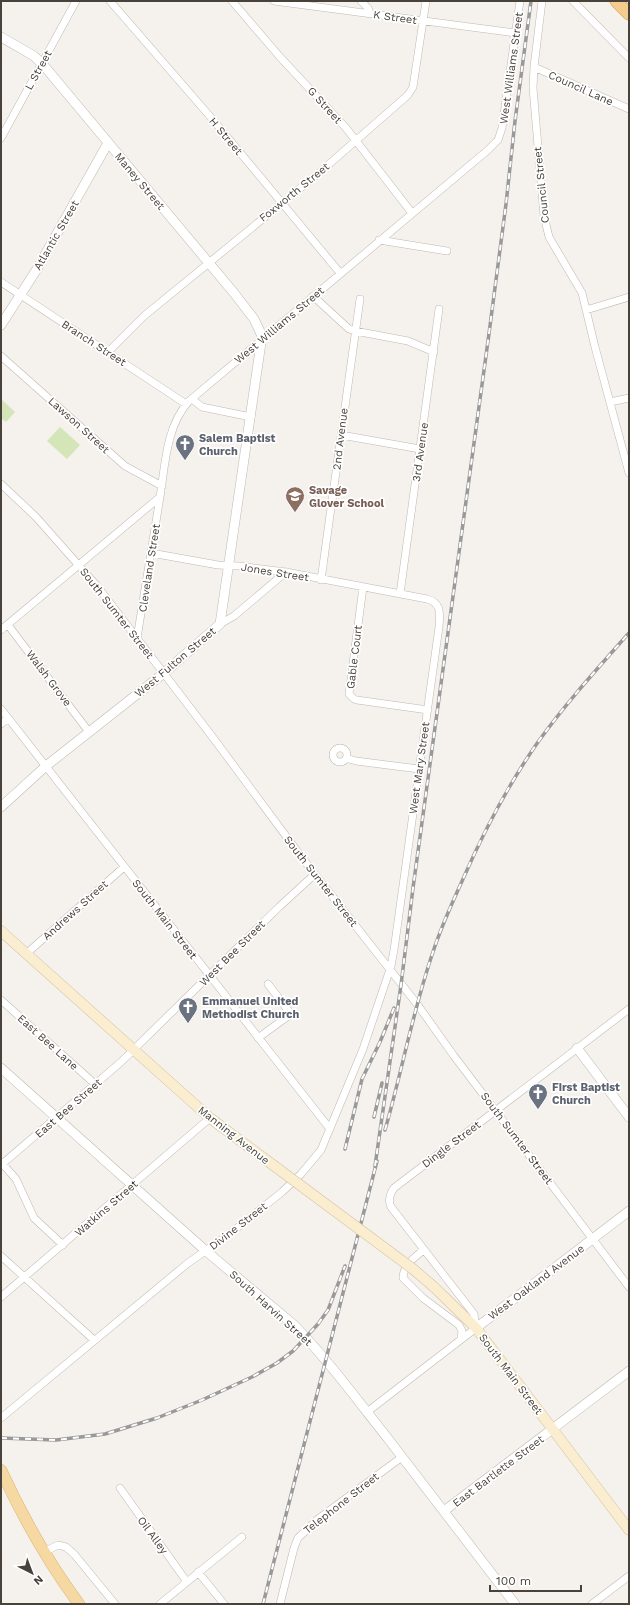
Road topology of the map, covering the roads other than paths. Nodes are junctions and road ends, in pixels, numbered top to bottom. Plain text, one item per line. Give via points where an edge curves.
1 (76, 1) edge
2 (110, 1) edge
3 (232, 1) edge
4 (274, 1) edge
5 (361, 1) edge
6 (426, 1) edge
7 (520, 1) edge
8 (542, 1) edge
9 (573, 1) edge
10 (616, 1) edge
11 (370, 13) junction
12 (629, 14) edge
13 (423, 20) junction
14 (515, 33) junction
15 (1, 37) edge
16 (629, 58) edge
17 (42, 64) junction
18 (534, 66) junction
19 (629, 109) edge
20 (1, 138) edge
21 (356, 141) junction
22 (108, 143) junction
23 (281, 203) junction
24 (412, 213) junction
25 (379, 240) junction
26 (447, 251) dead end
27 (208, 262) junction
28 (340, 273) junction
29 (1, 282) edge
30 (21, 295) junction
31 (313, 296) junction
32 (629, 297) edge
33 (360, 299) dead end
34 (439, 310) dead end
35 (586, 310) junction
36 (1, 324) edge
37 (355, 331) junction
38 (262, 340) junction
39 (108, 352) junction
40 (434, 352) junction
41 (1, 356) edge
42 (629, 398) edge
43 (192, 399) junction
44 (610, 402) junction
45 (186, 404) junction
46 (251, 417) junction
47 (341, 435) junction
48 (420, 449) junction
49 (629, 473) edge
50 (1, 484) edge
51 (162, 486) junction
52 (160, 497) junction
53 (151, 553) junction
54 (79, 565) junction
55 (228, 565) junction
56 (286, 572) junction
57 (321, 580) junction
58 (363, 587) junction
59 (400, 594) junction
60 (220, 624) junction
61 (8, 625) junction
62 (1, 630) edge
63 (137, 638) junction
64 (164, 673) junction
65 (1, 709) edge
66 (428, 710) junction
67 (8, 718) junction
68 (1, 724) edge
69 (89, 732) junction
70 (346, 758) dead end
71 (46, 766) junction
72 (419, 769) junction
73 (1, 807) edge
74 (124, 867) junction
75 (315, 874) junction
76 (1, 931) edge
77 (26, 954) junction
78 (390, 971) junction
79 (209, 976) junction
80 (268, 984) dead end
81 (1, 1000) edge
82 (629, 1008) edge
83 (258, 1038) junction
84 (577, 1048) junction
85 (134, 1050) junction
86 (1, 1068) edge
87 (96, 1084) junction
88 (496, 1111) junction
89 (629, 1117) edge
90 (57, 1118) junction
91 (210, 1118) junction
92 (330, 1129) junction
93 (2, 1164) edge
94 (132, 1185) junction
95 (391, 1195) joint
96 (629, 1210) edge
97 (593, 1239) junction
98 (63, 1245) junction
99 (424, 1250) junction
100 (206, 1251) junction
101 (1, 1256) edge
102 (25, 1277) junction
103 (629, 1287) edge
104 (1, 1297) edge
105 (476, 1328) junction
106 (460, 1339) junction
107 (94, 1340) junction
108 (629, 1370) edge
109 (367, 1412) junction
110 (1, 1418) edge
111 (552, 1430) junction
112 (402, 1457) junction
113 (1, 1470) edge
114 (120, 1488) dead end
115 (444, 1511) junction
116 (629, 1530) edge
117 (242, 1537) dead end
118 (44, 1552) junction
119 (198, 1572) junction
120 (629, 1576) edge
121 (187, 1582) junction
122 (79, 1604) edge
123 (115, 1604) edge
124 (160, 1604) edge
125 (224, 1604) edge
126 (280, 1604) edge
127 (515, 1604) edge
128 (592, 1604) edge

1 - 17 street, L Street
2 - 23 street, H Street
3 - 21 street, G Street
4 - 11 street, K Street
5 - 11 street
6 - 13 street, Foxworth Street
7 - 14 street, West Williams Street
8 - 18 street, Council Street
9 - 16 street
10 - 12 highway
11 - 13 street, K Street
13 - 14 street, K Street
13 - 21 street, Foxworth Street via 411,91
14 - 24 street, West Williams Street via 502,128 498,140
15 - 17 street, Maney Street via 28,52
17 - 20 street, L Street
17 - 22 street, Maney Street
18 - 19 street, Council Lane
18 - 35 street, Council Street via 536,129 546,231 580,287
21 - 23 street, Foxworth Street
21 - 24 street, G Street
22 - 27 street, Maney Street
22 - 30 street, Atlantic Street
23 - 27 street, Foxworth Street
23 - 28 street, H Street
24 - 25 street, West Williams Street
25 - 26 street
25 - 28 street, West Williams Street
27 - 38 street, Maney Street via 254,319 260,329
27 - 39 street, Foxworth Street via 136,323
28 - 31 street, West Williams Street
29 - 30 street, Branch Street
30 - 36 street, Atlantic Street
30 - 39 street, Branch Street
31 - 37 street via 349,329
31 - 38 street, West Williams Street
32 - 35 street
33 - 37 street, 2nd Avenue
34 - 40 street, 3rd Avenue
35 - 44 street, Council Street
37 - 40 street via 408,341
37 - 47 street, 2nd Avenue
38 - 43 street, West Williams Street
38 - 46 street, West Fulton Street
39 - 45 street, Branch Street
40 - 48 street, 3rd Avenue
41 - 51 street, Lawson Street via 125,466
42 - 44 street
43 - 45 street, West Williams Street
43 - 46 street via 202,408
44 - 49 street, Council Street
45 - 51 street, West Williams Street via 174,425
46 - 55 street, West Fulton Street
47 - 48 street
47 - 57 street, 2nd Avenue
48 - 59 street, 3rd Avenue
50 - 54 street, South Sumter Street via 36,517
51 - 52 street, West Williams Street
52 - 53 street, Cleveland Street
52 - 54 street
53 - 55 street, Jones Street
53 - 63 street, Cleveland Street
54 - 61 street
54 - 63 street, South Sumter Street
55 - 56 street, Jones Street
55 - 60 street, West Fulton Street
56 - 57 street, Jones Street
56 - 60 street via 234,616
57 - 58 street, Jones Street
58 - 59 street, Jones Street
58 - 66 street, Gable Court via 349,694 357,700
59 - 66 street, West Mary Street via 432,601 440,612
60 - 64 street, West Fulton Street
61 - 62 street
61 - 69 street, Walsh Grove
63 - 64 street, South Sumter Street
64 - 69 street, West Fulton Street
64 - 75 street, South Sumter Street
65 - 67 street, South Main Street
66 - 72 street, West Mary Street
67 - 68 street
67 - 71 street, South Main Street
69 - 71 street, West Fulton Street
70 - 72 street
71 - 73 street, West Fulton Street
71 - 74 street, South Main Street
72 - 78 street, West Mary Street
74 - 77 street, Andrews Street
74 - 79 street, South Main Street
75 - 78 street, South Sumter Street
75 - 79 street, West Bee Street
76 - 77 main road, Manning Avenue
77 - 85 main road, Manning Avenue
78 - 88 street, South Sumter Street
78 - 92 street, Divine Street via 363,1049
79 - 83 street, South Main Street
79 - 85 street, West Bee Street
80 - 83 street via 291,1014
81 - 87 street, East Bee Lane
82 - 84 street, Dingle Street
83 - 92 street, South Main Street
84 - 88 street, Dingle Street
84 - 89 street
85 - 87 street, East Bee Street
85 - 91 main road, Manning Avenue
86 - 90 street, South Harvin Street
87 - 90 street, East Bee Street
88 - 95 street, Dingle Street via 394,1188
88 - 97 street, South Sumter Street
90 - 93 street, East Bee Street
90 - 94 street, South Harvin Street
91 - 94 street, Watkins Street
91 - 105 main road, Manning Avenue, bridge via 413,1269
92 - 100 street, Divine Street via 321,1150 301,1174 282,1192
93 - 98 street via 16,1178 34,1218
94 - 98 street, Watkins Street
94 - 100 street, South Harvin Street
95 - 99 street, South Main Street via 391,1207
96 - 97 street, West Oakland Avenue
97 - 103 street, South Sumter Street
97 - 105 street, West Oakland Avenue
98 - 102 street, Watkins Street
99 - 105 street, South Main Street via 474,1314
99 - 106 street via 414,1257 403,1271 403,1278 423,1298 459,1325 462,1331
100 - 107 street, Divine Street
100 - 109 street, South Harvin Street via 294,1325
101 - 102 street
102 - 104 street, Watkins Street
102 - 107 street
105 - 106 street, West Oakland Avenue
105 - 111 main road, South Main Street
106 - 109 street, West Oakland Avenue
107 - 110 street, Divine Street
108 - 111 street, East Bartlette Street
109 - 112 street, South Harvin Street
111 - 115 street, East Bartlette Street
111 - 116 main road, South Main Street
112 - 115 street, South Harvin Street
112 - 126 street, Telephone Street via 318,1519 298,1538
113 - 118 main road via 21,1513
114 - 121 street, Oil Alley
115 - 127 street, South Harvin Street
117 - 119 street
118 - 122 main road
118 - 123 street via 58,1545 70,1549
119 - 121 street
119 - 125 street
120 - 128 street
121 - 124 street

